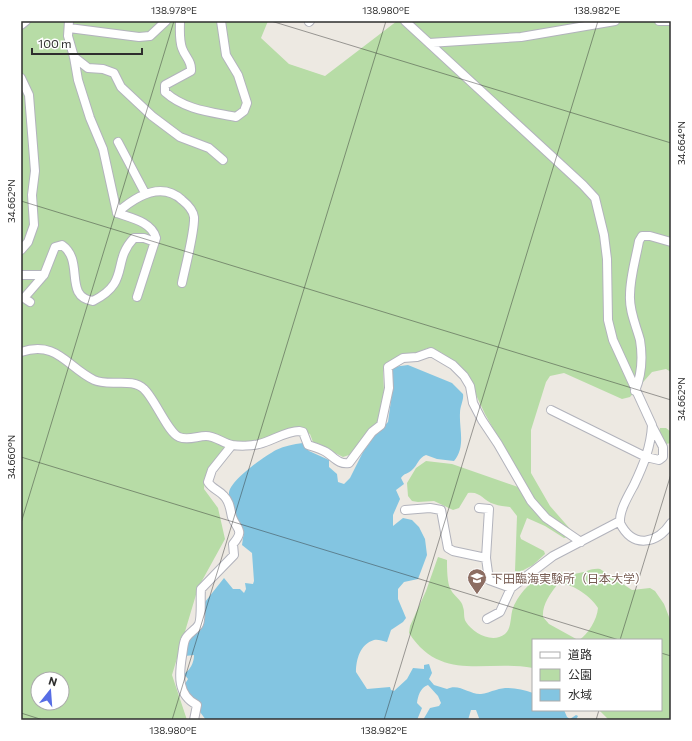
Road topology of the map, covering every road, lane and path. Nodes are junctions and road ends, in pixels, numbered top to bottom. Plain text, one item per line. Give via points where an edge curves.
1 (26, 21) edge
2 (166, 21) edge
3 (180, 21) edge
4 (221, 21) edge
5 (405, 21) edge
6 (615, 21) edge
7 (659, 21) edge
8 (671, 22) edge
9 (69, 25) edge
10 (21, 26) edge
11 (429, 43) junction
12 (74, 57) junction
13 (21, 78) edge
14 (118, 142) dead end
15 (223, 160) dead end
16 (145, 193) junction
17 (117, 213) junction
18 (155, 242) junction
19 (671, 242) edge
20 (21, 250) edge
21 (21, 275) edge
22 (44, 275) junction
23 (182, 283) dead end
24 (137, 297) dead end
25 (30, 302) dead end
26 (21, 352) edge
27 (635, 391) junction
28 (551, 410) dead end
29 (652, 425) junction
30 (232, 445) junction
31 (646, 456) junction
32 (479, 508) dead end
33 (405, 510) dead end
34 (620, 521) junction
35 (671, 523) edge
36 (581, 542) junction
37 (486, 558) junction
38 (511, 588) junction
39 (486, 619) dead end
40 (194, 720) edge

1 - 10 street
2 - 9 street via 150,36 139,37
3 - 4 street via 182,50 192,64 191,72 165,85 165,92 184,105 236,117 244,111 247,103 238,75 226,55
5 - 11 street
6 - 11 street via 521,37
7 - 8 street
9 - 12 street
11 - 27 street via 595,198 607,259 608,320 612,340
12 - 15 street via 88,68 114,73 121,87 152,116 180,137 209,148
12 - 17 street via 83,100 103,149
13 - 20 street via 29,95 35,171 32,195 34,225 28,242
14 - 16 street
16 - 17 street
16 - 23 street via 158,191 177,196 188,205 194,217
17 - 18 street via 150,227 155,232
18 - 22 street via 134,238 125,250 116,283 93,301 82,298 76,289 75,266 68,249 62,245 55,247
18 - 24 street
19 - 27 street via 650,236 642,236 639,241 630,295 642,360 640,379
21 - 22 street
22 - 25 street via 24,298
26 - 30 street via 29,349 45,350 64,357 95,380 108,384 132,383 142,387 174,435 180,438 207,436
27 - 29 street
28 - 31 street
29 - 31 street
29 - 31 street via 662,443 664,454 659,460
30 - 36 street via 257,445 299,431 303,432 308,445 325,451 342,463 349,463 372,432 381,425 389,388 388,367 404,358 435,353 464,376 482,420 531,501 546,518
30 - 40 street via 212,470 208,482 228,501 240,532 233,544 234,555 200,589 200,620 185,640 180,671 180,686 189,701 197,705
31 - 34 street
32 - 37 street via 489,509
33 - 37 street via 441,510 448,548
34 - 35 street via 628,535 640,541 663,533
34 - 36 street
36 - 38 street via 553,556
37 - 38 street via 489,580
38 - 39 street via 500,612

